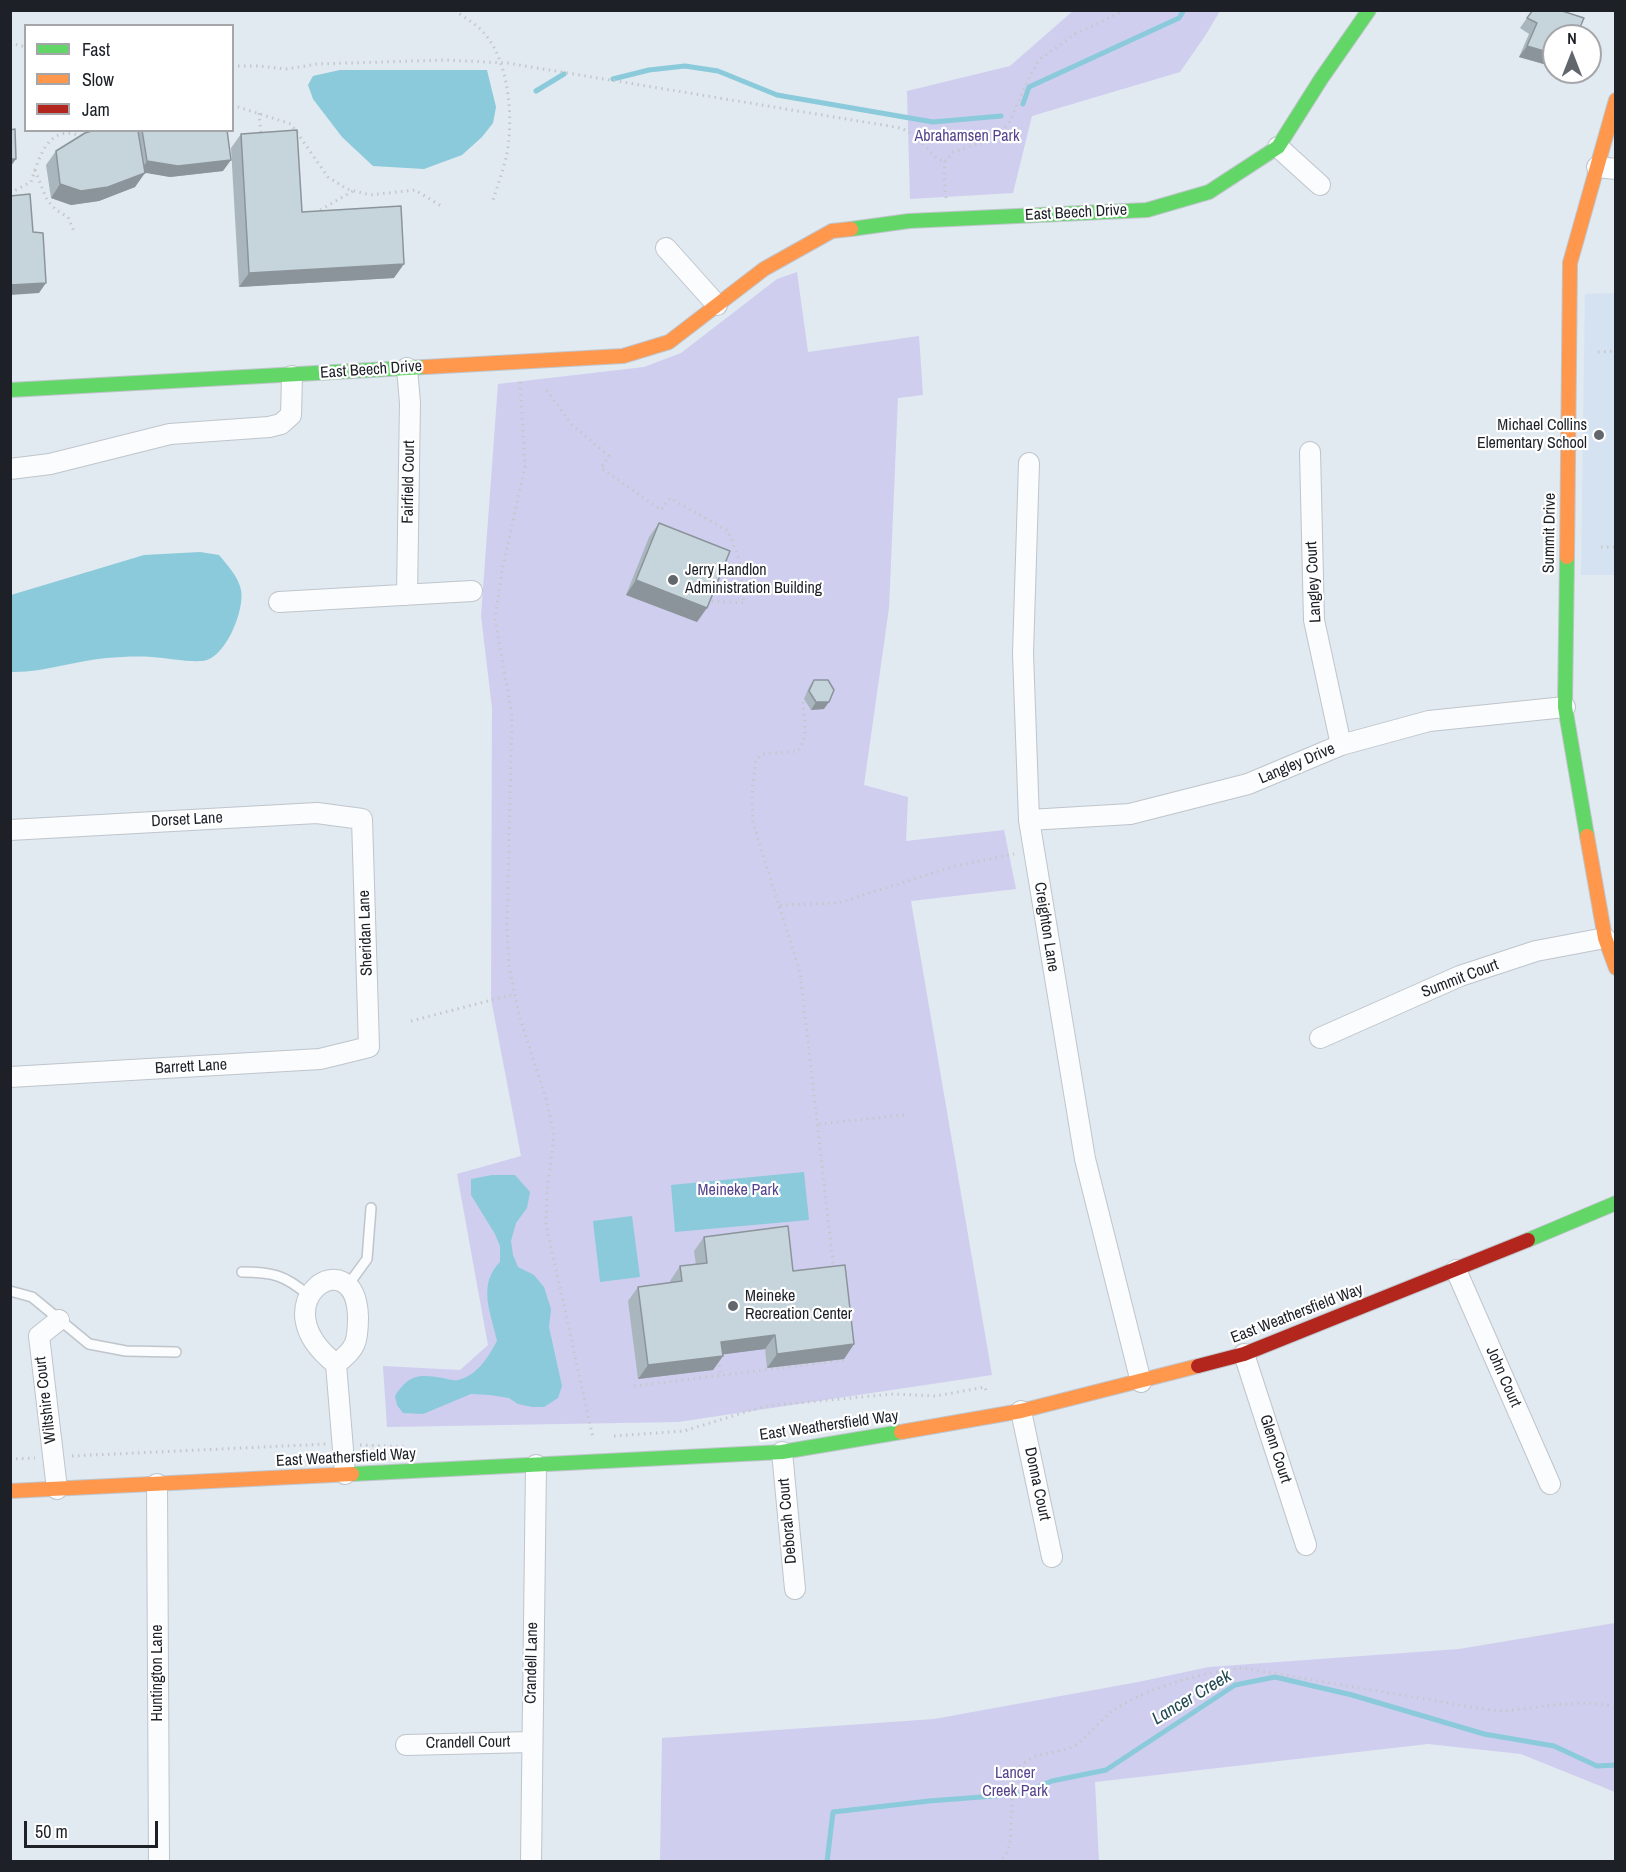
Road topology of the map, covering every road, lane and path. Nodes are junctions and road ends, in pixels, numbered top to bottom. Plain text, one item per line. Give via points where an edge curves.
1 (455, 10) edge
2 (1125, 10) edge
3 (1369, 10) edge
4 (501, 63) junction
5 (234, 66) edge
6 (1616, 100) edge
7 (234, 106) edge
8 (259, 113) junction
9 (261, 135) edge
10 (87, 144) edge
11 (1278, 147) junction
12 (945, 162) junction
13 (1606, 168) edge
14 (35, 170) junction
15 (1320, 185) dead end
16 (352, 191) junction
17 (10, 193) edge
18 (492, 203) dead end
19 (443, 207) dead end
20 (322, 209) junction
21 (312, 215) edge
22 (322, 217) edge
23 (948, 219) junction
24 (75, 234) dead end
25 (666, 248) dead end
26 (717, 305) junction
27 (1616, 351) edge
28 (1598, 352) dead end
29 (520, 362) junction
30 (407, 368) junction
31 (292, 375) junction
32 (10, 390) edge
33 (547, 390) dead end
34 (1310, 452) dead end
35 (1029, 463) dead end
36 (10, 469) edge
37 (1600, 547) dead end
38 (1616, 547) edge
39 (472, 591) dead end
40 (406, 595) junction
41 (710, 601) edge
42 (279, 602) dead end
43 (803, 702) dead end
44 (1565, 708) junction
45 (1341, 745) junction
46 (362, 819) joint
47 (1029, 820) junction
48 (10, 830) edge
49 (1014, 854) dead end
50 (779, 905) junction
51 (1605, 938) junction
52 (1616, 968) edge
53 (515, 994) junction
54 (411, 1021) dead end
55 (1320, 1038) dead end
56 (369, 1047) joint
57 (10, 1077) edge
58 (904, 1115) dead end
59 (819, 1124) junction
60 (1616, 1203) edge
61 (371, 1208) dead end
62 (1456, 1270) junction
63 (242, 1272) dead end
64 (835, 1280) edge
65 (348, 1285) junction
66 (10, 1291) edge
67 (308, 1295) junction
68 (59, 1320) junction
69 (843, 1348) edge
70 (176, 1352) dead end
71 (1244, 1354) junction
72 (718, 1355) edge
73 (336, 1364) junction
74 (721, 1375) junction
75 (1141, 1382) junction
76 (634, 1386) dead end
77 (1021, 1411) junction
78 (992, 1416) junction
79 (604, 1437) dead end
80 (593, 1438) dead end
81 (343, 1444) junction
82 (410, 1447) dead end
83 (782, 1452) junction
84 (53, 1457) junction
85 (10, 1459) edge
86 (536, 1465) junction
87 (345, 1474) junction
88 (157, 1484) junction
89 (1550, 1484) dead end
90 (57, 1489) junction
91 (10, 1491) edge
92 (1306, 1545) dead end
93 (1053, 1557) dead end
94 (795, 1589) dead end
95 (1616, 1707) edge
96 (531, 1742) junction
97 (406, 1745) dead end
98 (159, 1862) edge
99 (531, 1862) edge
100 (998, 1862) edge

1 - 4 path via 483,31
2 - 12 path via 1075,34 1039,60 1009,123 994,139 953,152
3 - 11 street, East Beech Drive
4 - 5 path via 446,60 317,64 286,69
4 - 12 path via 901,128
4 - 18 path via 509,101 509,126 506,156
6 - 13 street, Summit Drive
7 - 8 path
8 - 9 path
8 - 16 path via 291,124 327,177
10 - 14 path via 80,135 55,137 42,151
11 - 15 street
11 - 23 street, East Beech Drive via 1209,192 1147,210
12 - 23 path
13 - 44 street, Summit Drive via 1570,263
14 - 17 path via 31,182
14 - 24 path via 47,200 68,217
16 - 19 path via 370,195 415,190
16 - 20 path
20 - 21 path
20 - 22 path
23 - 26 street, East Beech Drive via 832,231 764,269
25 - 26 street
26 - 29 street, East Beech Drive via 669,342 623,356
27 - 28 path
29 - 30 street, East Beech Drive
29 - 53 path via 525,466 495,619 512,716 507,927
30 - 31 street, East Beech Drive
30 - 40 street, Fairfield Court via 410,403
31 - 32 street, East Beech Drive
31 - 36 street via 291,415 281,424 170,434 50,464
33 - 41 path via 571,424 609,456 601,468 662,510 670,498 728,531 739,559 744,603
34 - 45 street, Langley Court via 1314,620
35 - 47 street, Creighton Lane via 1023,653
37 - 38 path
39 - 40 street
40 - 42 street
43 - 50 path via 804,742 798,751 763,754 756,760 752,793 753,823
44 - 45 street, Langley Drive via 1429,721
44 - 51 street, Summit Drive
45 - 47 street, Langley Drive via 1248,784 1130,814
46 - 48 street, Dorset Lane via 317,813
46 - 56 street, Sheridan Lane
47 - 75 street, Creighton Lane via 1085,1159
49 - 50 path via 955,866 838,903
50 - 59 path via 800,972
51 - 52 street, Summit Drive
51 - 55 street, Summit Court via 1536,951 1460,976
53 - 54 path
53 - 80 path via 555,1135 546,1224
56 - 57 street, Barrett Lane via 320,1059
58 - 59 path
59 - 64 path
60 - 62 street, East Weathersfield Way
61 - 65 lane via 367,1259
62 - 71 street, East Weathersfield Way
62 - 89 street, John Court
63 - 67 lane via 270,1272 292,1281
65 - 67 street via 326,1281
65 - 73 street via 354,1292 358,1334 351,1352
66 - 68 lane via 32,1297
67 - 73 street via 305,1307 309,1332 320,1351
68 - 70 lane via 89,1344 126,1351
68 - 84 street, Wiltshire Court via 39,1335
69 - 74 path via 844,1360
71 - 75 street, East Weathersfield Way
71 - 92 street, Glenn Court
72 - 74 path
73 - 81 street
74 - 76 path
75 - 77 street, East Weathersfield Way
77 - 78 street, East Weathersfield Way
77 - 93 street, Donna Court
78 - 79 path via 985,1387 936,1396 893,1394 765,1406 684,1431
78 - 83 street, East Weathersfield Way
81 - 82 path
81 - 84 path
81 - 87 street
83 - 86 street, East Weathersfield Way
83 - 94 street, Deborah Court
84 - 85 path
84 - 90 street, Wiltshire Court
86 - 87 street, East Weathersfield Way
86 - 96 street, Crandell Lane
87 - 88 street, East Weathersfield Way
88 - 90 street, East Weathersfield Way
88 - 98 street, Huntington Lane
90 - 91 street, East Weathersfield Way
95 - 100 path via 1561,1704 1496,1711 1242,1668 1190,1678 1131,1699 1077,1744 1035,1756 1017,1768 1010,1845
96 - 97 street, Crandell Court
96 - 99 street, Crandell Lane

